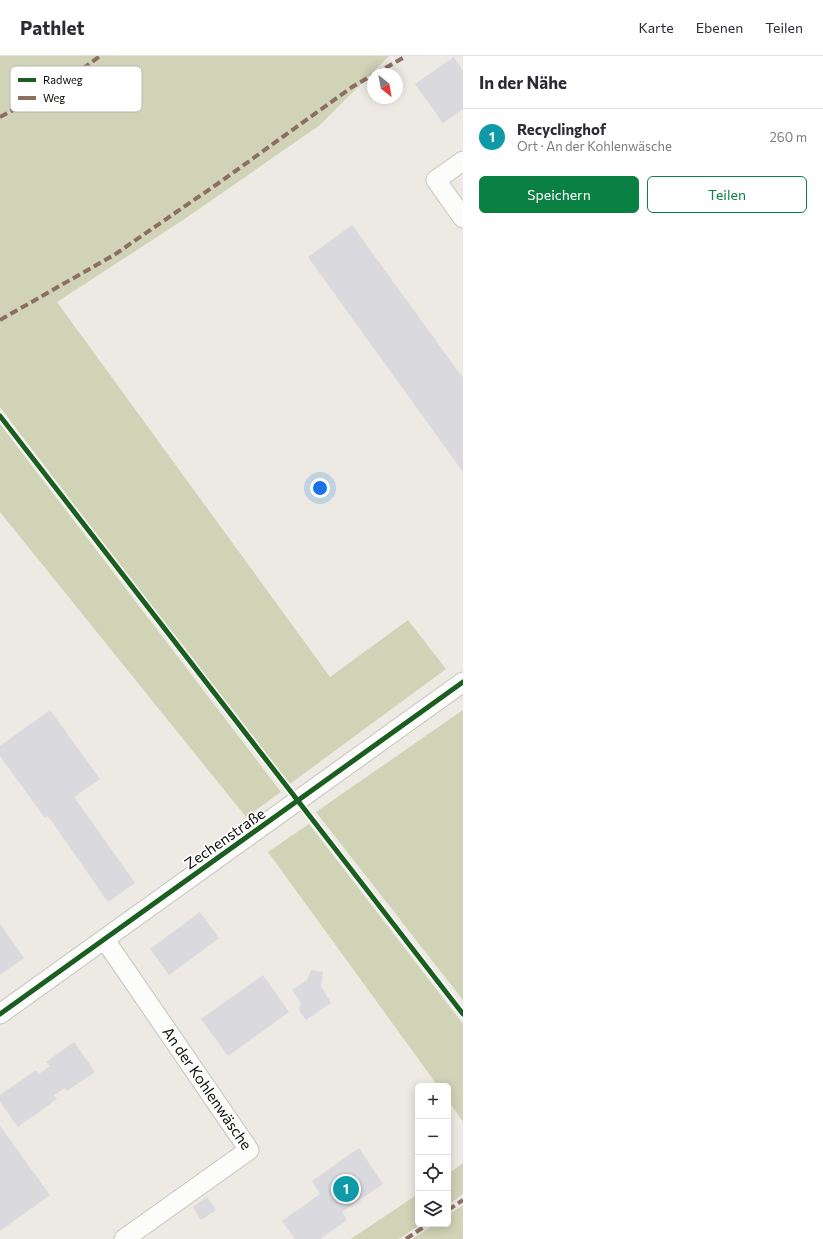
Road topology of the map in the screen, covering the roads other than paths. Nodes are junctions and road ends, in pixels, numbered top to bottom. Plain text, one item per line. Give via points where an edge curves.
1 (463, 161) edge
2 (463, 218) edge
3 (463, 682) edge
4 (105, 940) junction
5 (0, 1014) edge
6 (124, 1239) edge

1 - 2 street via 436,180
3 - 4 street, Zechenstraße
4 - 5 street, Zechenstraße
4 - 6 street, An der Kohlenwäsche via 249,1150

